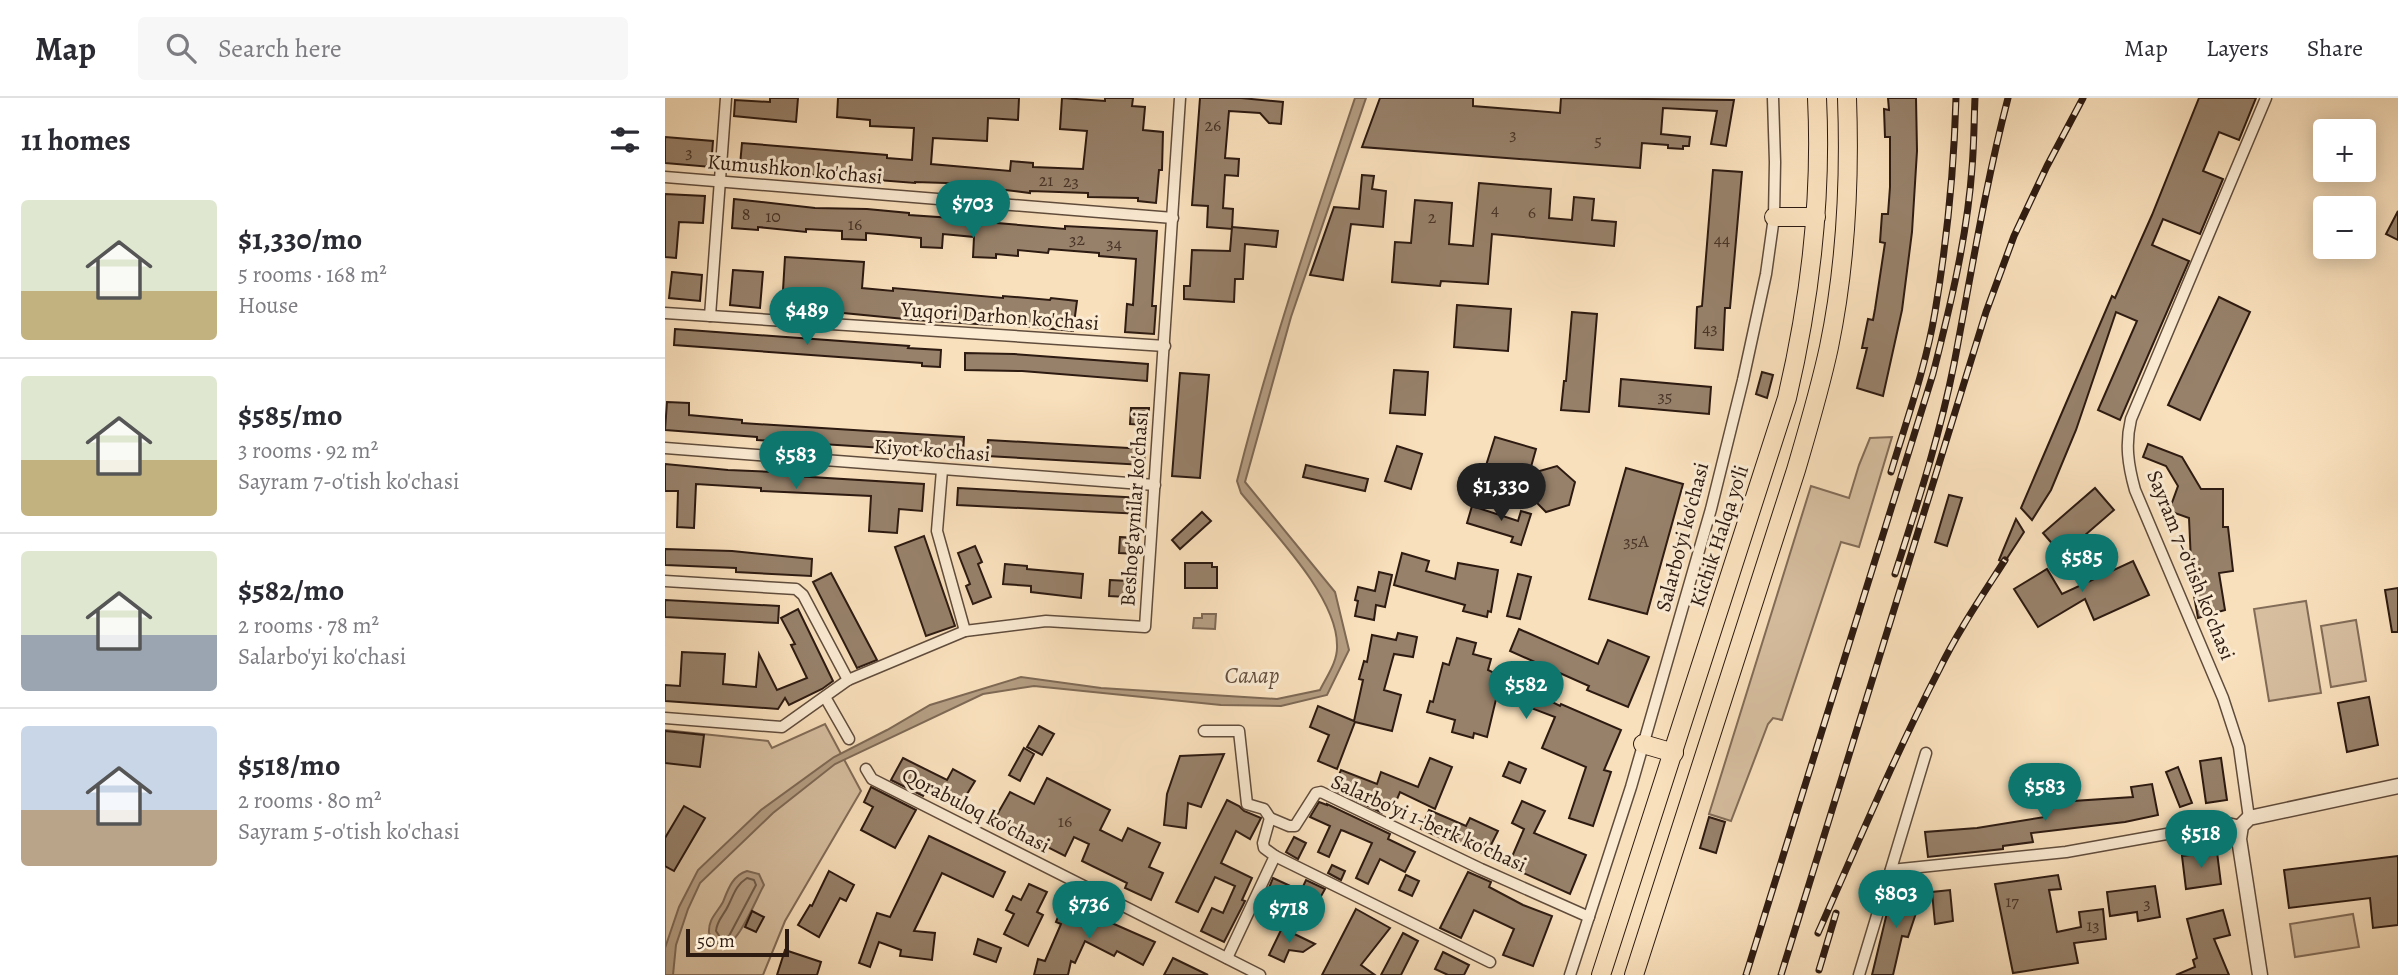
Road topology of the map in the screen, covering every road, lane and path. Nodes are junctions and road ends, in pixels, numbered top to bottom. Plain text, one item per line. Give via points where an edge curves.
1 (726, 98) edge
2 (1180, 98) edge
3 (1773, 98) edge
4 (1817, 98) edge
5 (1847, 98) edge
6 (2266, 98) edge
7 (665, 177) edge
8 (719, 182) junction
9 (1774, 217) junction
10 (1815, 217) junction
11 (1173, 218) junction
12 (665, 313) edge
13 (710, 316) junction
14 (1165, 346) junction
15 (665, 448) edge
16 (942, 470) junction
17 (1155, 485) junction
18 (665, 581) edge
19 (965, 631) junction
20 (848, 680) junction
21 (825, 697) junction
22 (665, 718) edge
23 (1204, 731) dead end
24 (849, 739) dead end
25 (1643, 744) junction
26 (1674, 752) junction
27 (1926, 753) dead end
28 (866, 769) dead end
29 (2398, 786) edge
30 (1270, 818) junction
31 (2245, 822) junction
32 (1275, 856) junction
33 (1891, 870) junction
34 (1589, 917) junction
35 (1227, 958) junction
36 (1490, 962) dead end
37 (1260, 975) edge
38 (1570, 975) edge
39 (1601, 975) edge
40 (1634, 975) edge
41 (1859, 975) edge
42 (2260, 975) edge

1 - 8 street
2 - 11 street, Beshog'aynilar ko'chasi
3 - 9 street, Salarbo'yi ko'chasi
4 - 10 highway, Kichik Halqa yo'li
5 - 40 highway via 1847,222 1818,393
6 - 31 street, Sayram 7-o'tish ko'chasi via 2130,419 2127,443 2136,489 2239,747
7 - 8 street, Kumushkon ko'chasi
8 - 11 street, Kumushkon ko'chasi
8 - 13 street
9 - 10 highway
9 - 25 street, Salarbo'yi ko'chasi via 1766,274 1721,470
10 - 26 highway, Kichik Halqa yo'li via 1799,347 1787,398
11 - 14 street, Beshog'aynilar ko'chasi
12 - 13 street, Yuqori Darhon ko'chasi
13 - 14 street, Yuqori Darhon ko'chasi
14 - 17 street, Beshog'aynilar ko'chasi
15 - 16 street, Kiyot ko'chasi
16 - 17 street, Kiyot ko'chasi
16 - 19 street via 936,531
17 - 19 street, Beshog'aynilar ko'chasi via 1145,627 1046,621
18 - 20 street via 796,589
19 - 20 street, Beshog'aynilar ko'chasi
20 - 21 street, Beshog'aynilar ko'chasi
21 - 22 street, Beshog'aynilar ko'chasi via 782,727
21 - 24 street
23 - 30 street via 1239,732 1248,804 1264,809
25 - 26 highway
25 - 34 street, Salarbo'yi ko'chasi
26 - 39 highway, Kichik Halqa yo'li
27 - 33 street
28 - 35 street, Qorabuloq ko'chasi via 872,779
29 - 31 street
30 - 32 street via 1263,843
30 - 34 street, Salarbo'yi 1-berk ko'chasi via 1295,825 1321,792
31 - 33 street via 2066,852
31 - 42 street, Sayram 7-o'tish ko'chasi via 2239,839
32 - 35 street
32 - 36 street
33 - 41 street
34 - 38 street, Salarbo'yi ko'chasi
35 - 37 street, Qorabuloq ko'chasi

